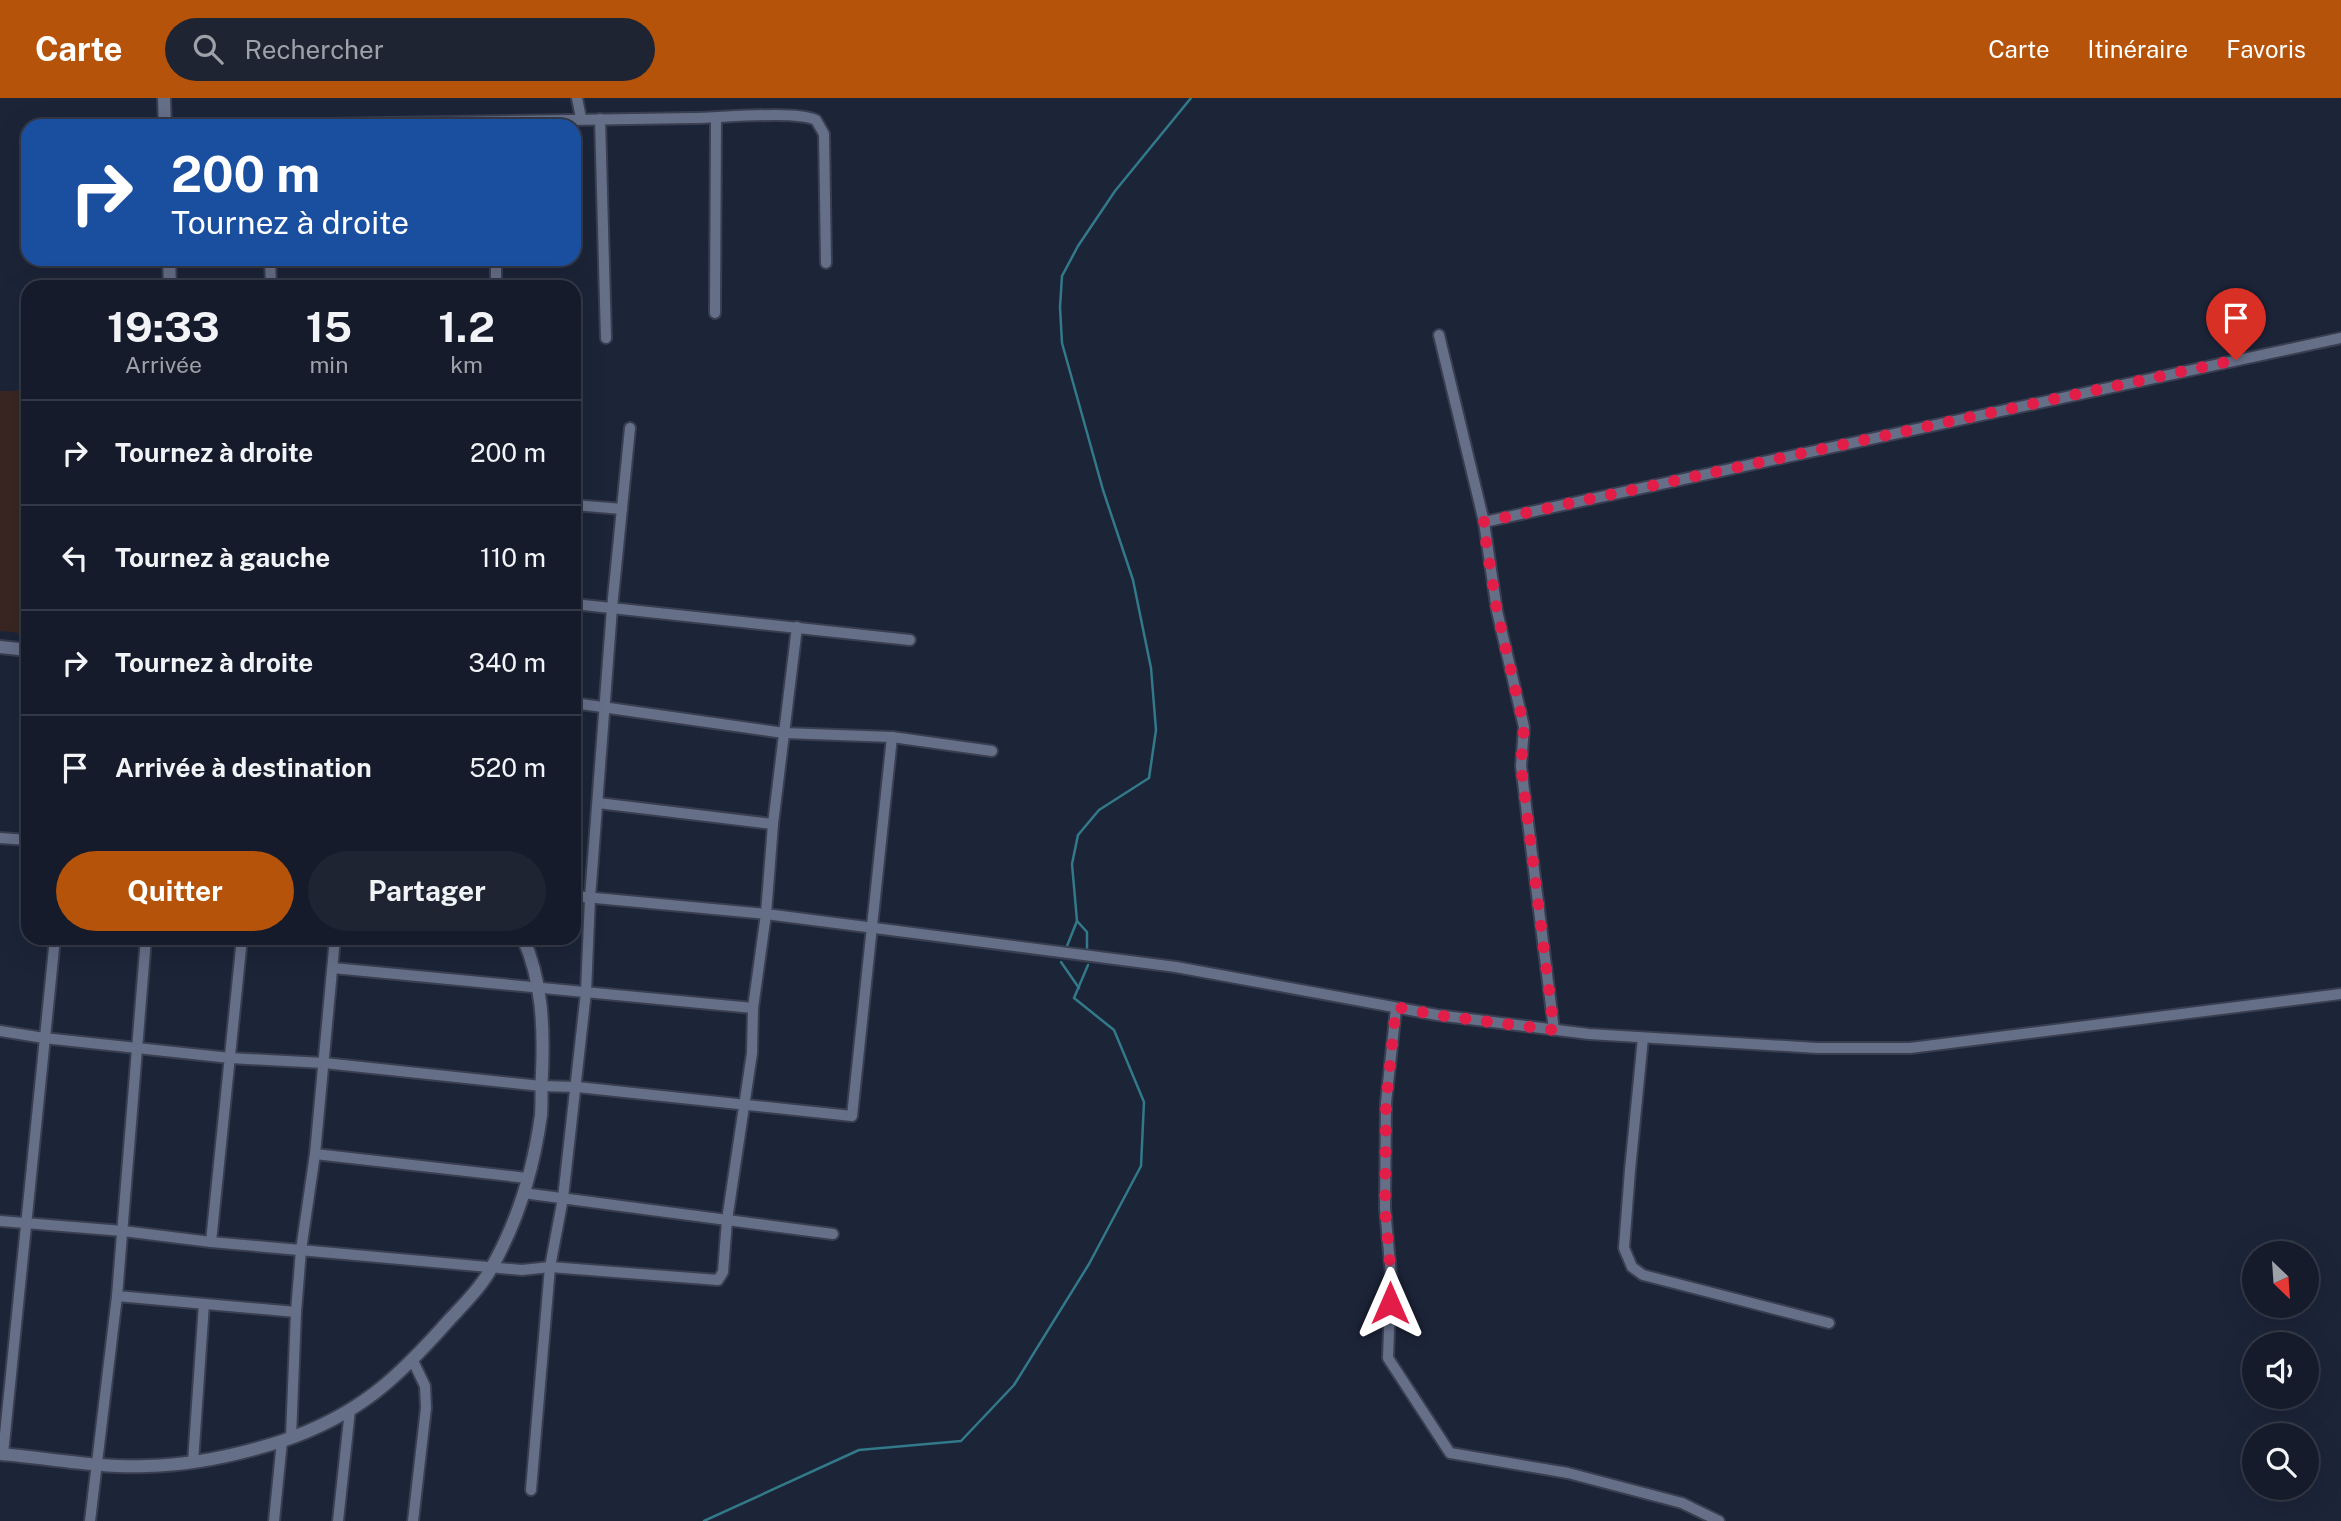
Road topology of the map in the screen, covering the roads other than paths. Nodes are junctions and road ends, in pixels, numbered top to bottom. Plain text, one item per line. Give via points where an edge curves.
1 (164, 98) edge
2 (577, 98) edge
3 (582, 118) junction
4 (716, 118) junction
5 (165, 119) edge
6 (565, 119) edge
7 (600, 119) junction
8 (826, 263) dead end
9 (715, 313) dead end
10 (1439, 335) dead end
11 (606, 338) dead end
12 (2341, 338) edge
13 (630, 428) dead end
14 (581, 506) edge
15 (622, 509) junction
16 (1483, 522) junction
17 (581, 605) edge
18 (612, 608) junction
19 (797, 627) junction
20 (910, 640) dead end
21 (0, 647) edge
22 (21, 649) edge
23 (581, 704) edge
24 (606, 707) junction
25 (784, 733) junction
26 (892, 737) junction
27 (992, 751) dead end
28 (597, 803) junction
29 (773, 824) junction
30 (0, 838) edge
31 (21, 840) edge
32 (581, 897) edge
33 (590, 898) junction
34 (766, 914) junction
35 (871, 927) junction
36 (54, 945) edge
37 (145, 945) edge
38 (241, 945) edge
39 (335, 945) edge
40 (525, 945) edge
41 (333, 968) junction
42 (538, 986) junction
43 (586, 992) junction
44 (2341, 994) edge
45 (1396, 1007) junction
46 (753, 1008) junction
47 (1554, 1030) junction
48 (0, 1031) edge
49 (44, 1038) junction
50 (1643, 1038) junction
51 (136, 1047) junction
52 (230, 1058) junction
53 (324, 1063) junction
54 (541, 1086) junction
55 (576, 1087) junction
56 (745, 1105) junction
57 (315, 1154) junction
58 (527, 1178) junction
59 (523, 1193) junction
60 (563, 1198) junction
61 (727, 1220) junction
62 (0, 1221) edge
63 (27, 1222) junction
64 (122, 1231) junction
65 (833, 1234) dead end
66 (211, 1242) junction
67 (301, 1250) junction
68 (550, 1267) junction
69 (492, 1268) junction
70 (117, 1296) junction
71 (204, 1304) junction
72 (296, 1312) junction
73 (1829, 1323) dead end
74 (413, 1361) junction
75 (351, 1410) junction
76 (287, 1439) junction
77 (2, 1454) edge
78 (193, 1462) junction
79 (98, 1464) junction
80 (531, 1490) dead end
81 (90, 1521) edge
82 (274, 1521) edge
83 (338, 1521) edge
84 (413, 1521) edge
85 (1719, 1521) edge

1 - 5 street
2 - 3 street
3 - 6 street
3 - 7 street
4 - 7 street
4 - 8 street via 801,115 821,126
4 - 9 street
7 - 11 street
10 - 16 street
12 - 16 street
13 - 15 street
14 - 15 street
15 - 18 street
16 - 47 street via 1497,611 1524,727 1521,766
17 - 18 street
18 - 19 street
18 - 24 street
19 - 20 street
19 - 25 street
21 - 22 street
23 - 24 street
24 - 25 street
24 - 28 street
25 - 26 street
25 - 29 street
26 - 27 street
26 - 35 street
28 - 29 street
28 - 33 street
29 - 34 street
30 - 31 street
32 - 33 street
33 - 34 street
33 - 43 street
34 - 35 street
34 - 46 street
35 - 45 street via 1176,967
35 - 56 street via 852,1116
36 - 49 street
37 - 51 street
38 - 52 street
39 - 41 street
40 - 42 street
41 - 42 street
41 - 53 street
42 - 43 street
42 - 54 street
43 - 46 street
43 - 55 street
44 - 50 street via 1910,1048
45 - 47 street
45 - 85 street via 1386,1103 1385,1208 1391,1275 1388,1358 1450,1453 1568,1473 1682,1503
46 - 56 street
47 - 50 street
48 - 49 street
49 - 51 street
49 - 63 street
50 - 73 street via 1624,1248 1632,1267 1643,1275
51 - 52 street
51 - 64 street
52 - 53 street
52 - 66 street
53 - 54 street
53 - 57 street
54 - 55 street
54 - 58 street via 541,1112
55 - 56 street
55 - 60 street
56 - 61 street
57 - 58 street
57 - 67 street
58 - 59 street
59 - 60 street
59 - 69 street
60 - 61 street
60 - 68 street
61 - 65 street
61 - 68 street via 723,1272 718,1280
62 - 63 street
63 - 64 street
63 - 77 street
64 - 66 street
64 - 70 street
66 - 67 street
67 - 69 street
67 - 72 street
68 - 69 street
68 - 80 street
69 - 74 street
70 - 71 street
70 - 79 street
71 - 72 street
71 - 78 street
72 - 76 street
74 - 75 street
74 - 84 street via 425,1386 426,1408
75 - 76 street
75 - 83 street
76 - 78 street
76 - 82 street
77 - 79 street
78 - 79 street
79 - 81 street

